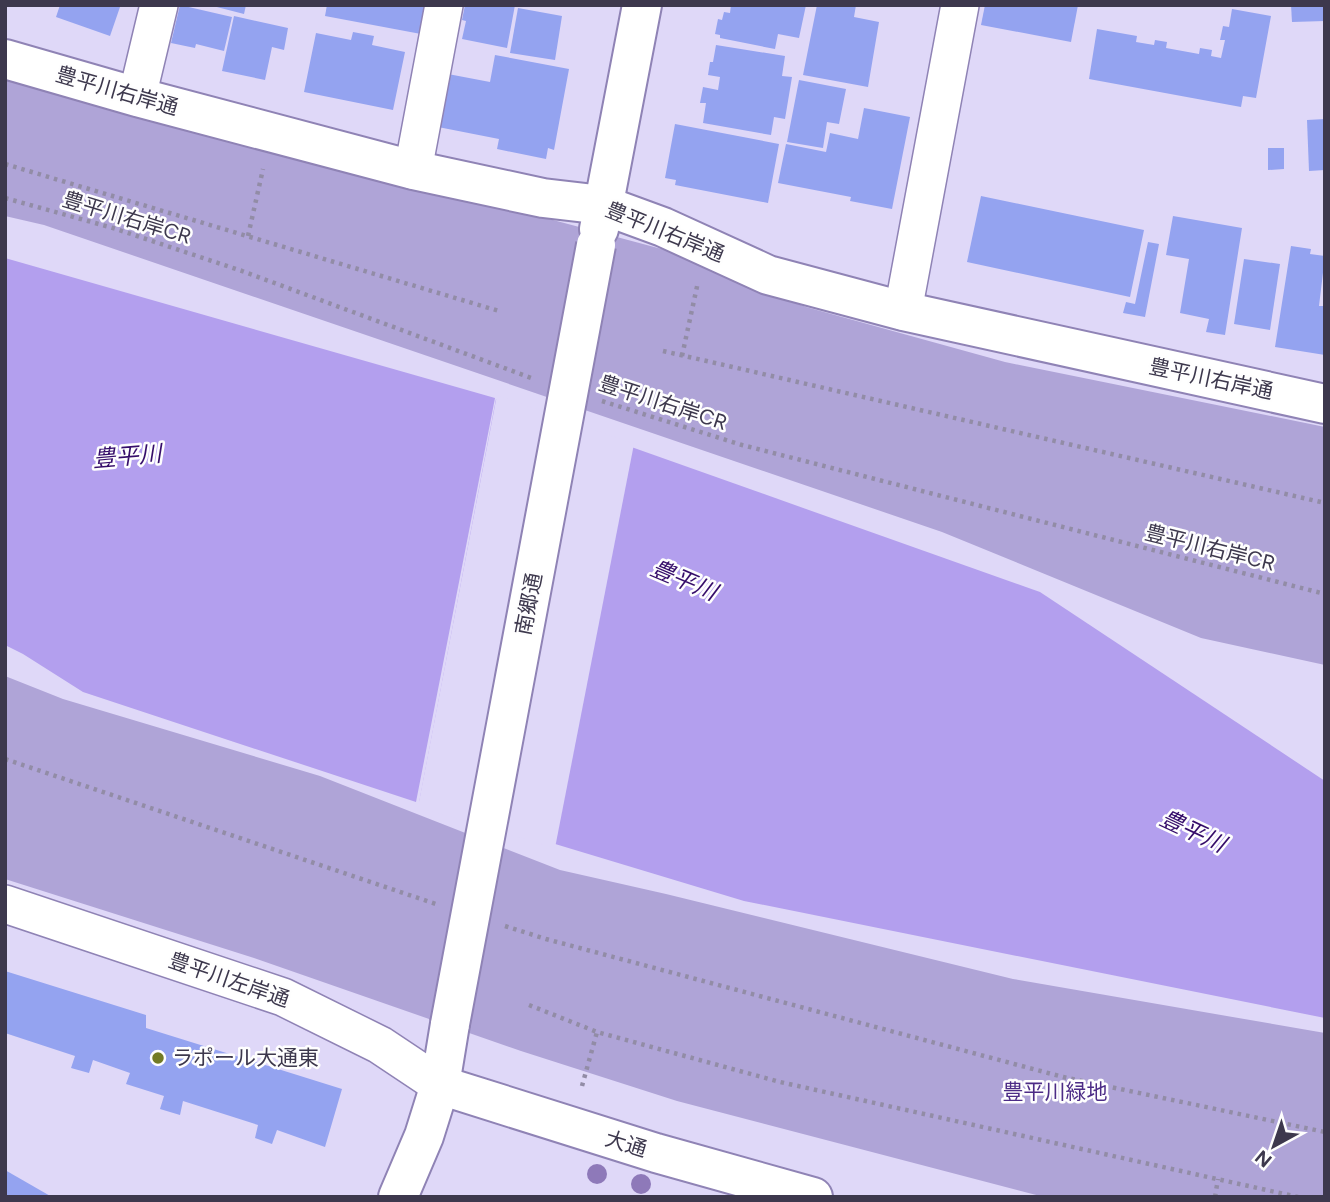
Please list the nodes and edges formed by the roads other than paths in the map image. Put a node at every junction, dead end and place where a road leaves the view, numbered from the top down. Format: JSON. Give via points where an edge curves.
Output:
{"nodes":[{"id":1,"x":159,"y":5,"type":"edge"},
{"id":2,"x":444,"y":5,"type":"edge"},
{"id":3,"x":642,"y":5,"type":"edge"},
{"id":4,"x":960,"y":5,"type":"edge"},
{"id":5,"x":5,"y":59,"type":"edge"},
{"id":6,"x":137,"y":97,"type":"junction"},
{"id":7,"x":413,"y":170,"type":"junction"},
{"id":8,"x":603,"y":205,"type":"junction"},
{"id":9,"x":903,"y":311,"type":"junction"},
{"id":10,"x":1325,"y":404,"type":"edge"},
{"id":11,"x":5,"y":904,"type":"edge"},
{"id":12,"x":440,"y":1085,"type":"junction"},
{"id":13,"x":398,"y":1197,"type":"edge"},
{"id":14,"x":813,"y":1197,"type":"edge"}],
"edges":[{"from":1,"to":6,"type":"street"},
{"from":2,"to":7,"type":"street"},
{"from":3,"to":8,"type":"street","name":"南郷通"},
{"from":4,"to":9,"type":"street"},
{"from":5,"to":6,"type":"street","name":"豊平川右岸通"},
{"from":6,"to":7,"type":"street","name":"豊平川右岸通"},
{"from":7,"to":8,"type":"street","name":"豊平川右岸通","via":[[543,198]]},
{"from":8,"to":9,"type":"street","name":"豊平川右岸通","via":[[768,275]]},
{"from":8,"to":12,"type":"street","name":"南郷通","bridge":true},
{"from":9,"to":10,"type":"street","name":"豊平川右岸通"},
{"from":11,"to":12,"type":"street","name":"豊平川左岸通","via":[[283,997],[380,1045]]},
{"from":12,"to":13,"type":"street","name":"南郷通"},
{"from":12,"to":14,"type":"street","name":"大通"}]}
